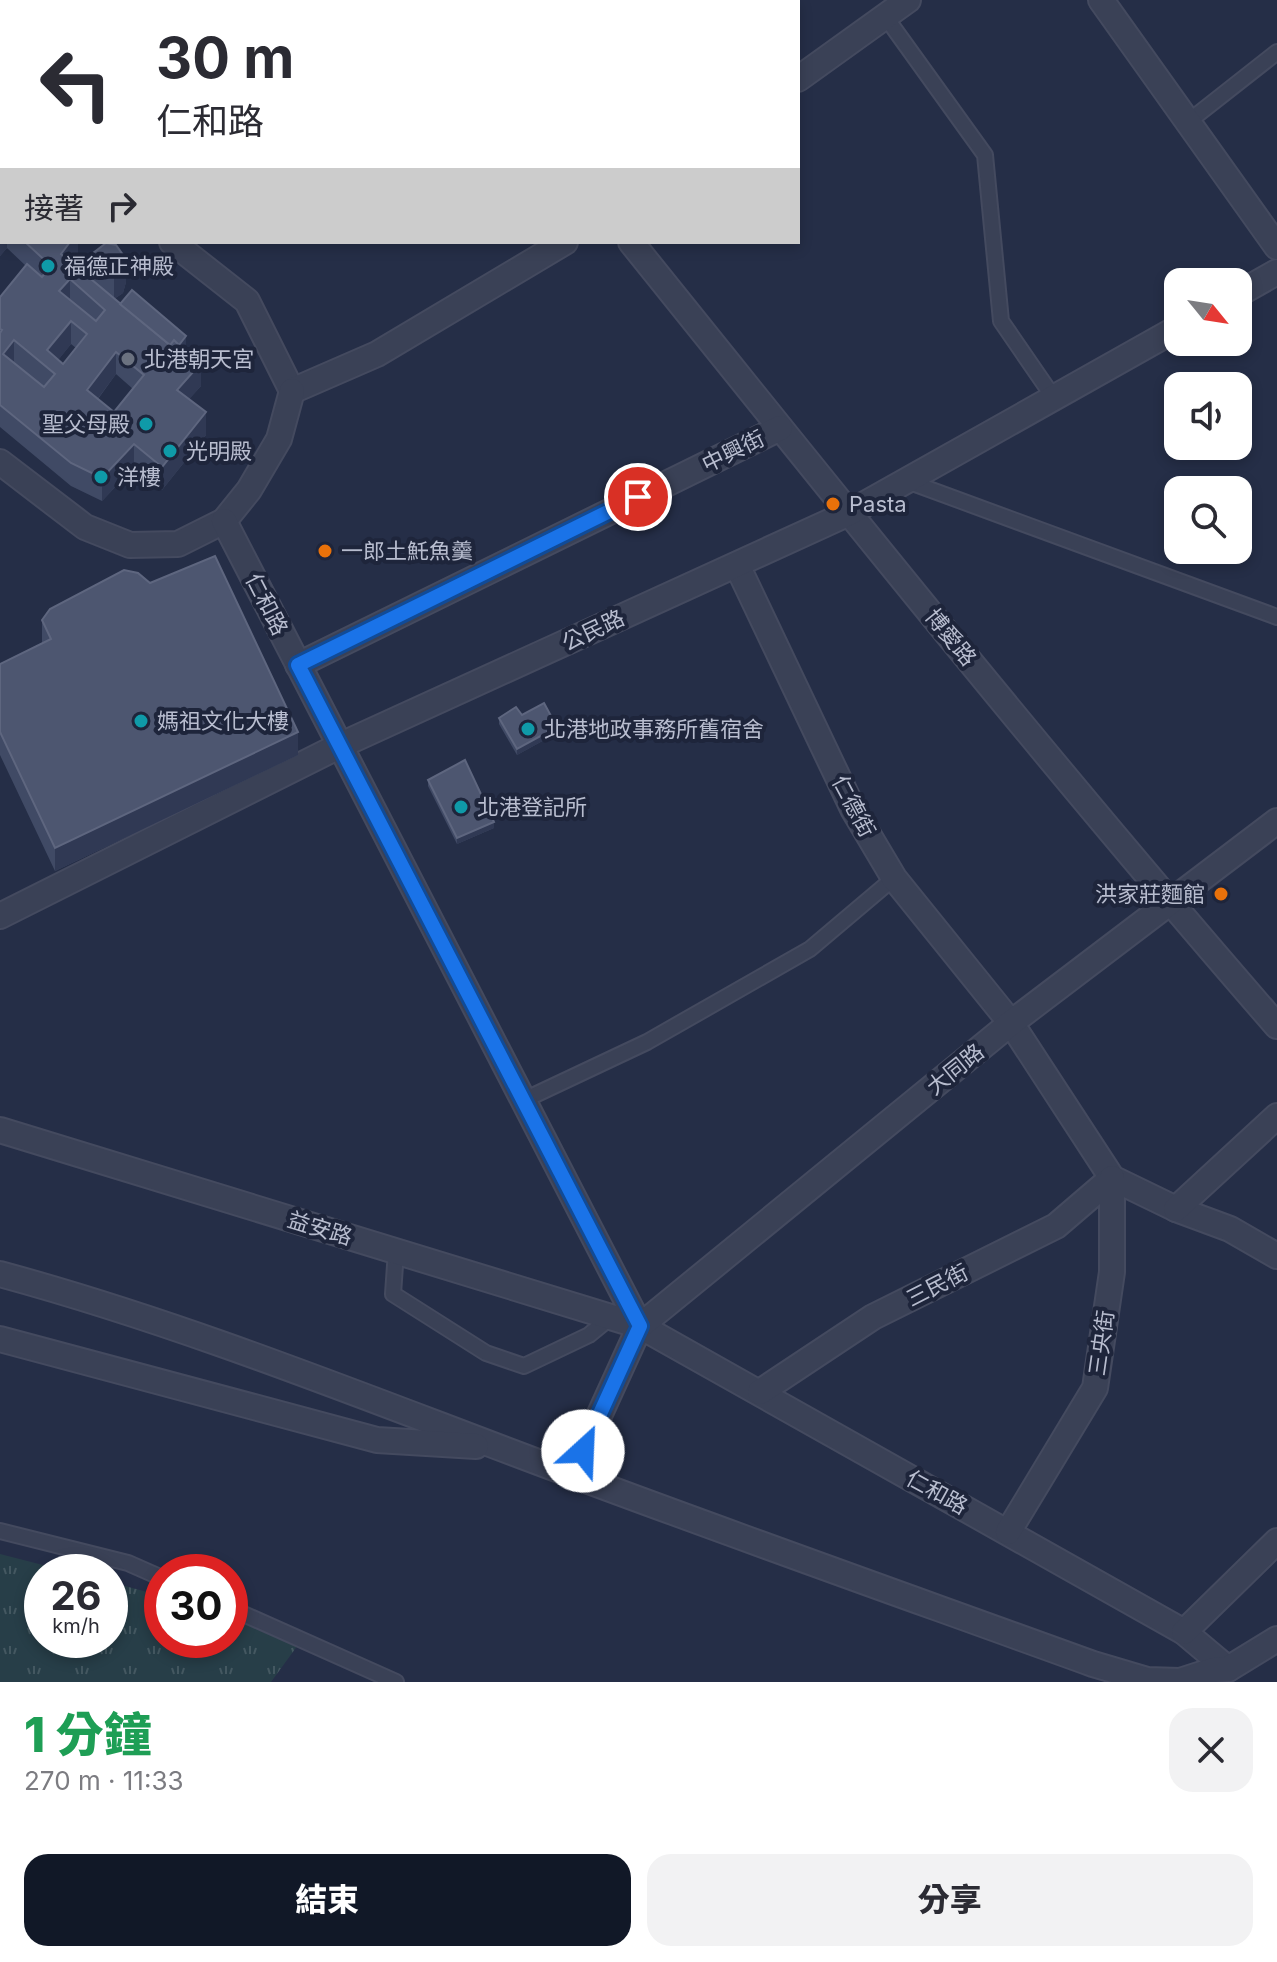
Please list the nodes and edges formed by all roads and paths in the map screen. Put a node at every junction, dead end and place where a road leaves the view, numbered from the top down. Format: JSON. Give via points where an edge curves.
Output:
{"nodes":[{"id":1,"x":908,"y":0,"type":"edge"},
{"id":2,"x":1101,"y":0,"type":"edge"},
{"id":3,"x":885,"y":16,"type":"junction"},
{"id":4,"x":1277,"y":52,"type":"edge"},
{"id":5,"x":800,"y":78,"type":"edge"},
{"id":6,"x":1188,"y":122,"type":"junction"},
{"id":7,"x":175,"y":244,"type":"edge"},
{"id":8,"x":562,"y":244,"type":"edge"},
{"id":9,"x":633,"y":244,"type":"edge"},
{"id":10,"x":1277,"y":247,"type":"edge"},
{"id":11,"x":1277,"y":272,"type":"edge"},
{"id":12,"x":1252,"y":286,"type":"edge"},
{"id":13,"x":1164,"y":336,"type":"edge"},
{"id":14,"x":292,"y":391,"type":"junction"},
{"id":15,"x":1054,"y":398,"type":"junction"},
{"id":16,"x":780,"y":428,"type":"junction"},
{"id":17,"x":0,"y":462,"type":"edge"},
{"id":18,"x":907,"y":481,"type":"junction"},
{"id":19,"x":849,"y":513,"type":"junction"},
{"id":20,"x":224,"y":521,"type":"junction"},
{"id":21,"x":737,"y":565,"type":"junction"},
{"id":22,"x":1277,"y":617,"type":"edge"},
{"id":23,"x":298,"y":665,"type":"junction"},
{"id":24,"x":339,"y":746,"type":"junction"},
{"id":25,"x":1277,"y":821,"type":"edge"},
{"id":26,"x":894,"y":878,"type":"junction"},
{"id":27,"x":1168,"y":901,"type":"junction"},
{"id":28,"x":0,"y":916,"type":"edge"},
{"id":29,"x":1011,"y":1023,"type":"junction"},
{"id":30,"x":1277,"y":1026,"type":"edge"},
{"id":31,"x":524,"y":1100,"type":"junction"},
{"id":32,"x":1277,"y":1116,"type":"edge"},
{"id":33,"x":0,"y":1130,"type":"edge"},
{"id":34,"x":1112,"y":1178,"type":"junction"},
{"id":35,"x":1176,"y":1209,"type":"junction"},
{"id":36,"x":396,"y":1251,"type":"junction"},
{"id":37,"x":1277,"y":1256,"type":"edge"},
{"id":38,"x":0,"y":1274,"type":"edge"},
{"id":39,"x":611,"y":1317,"type":"junction"},
{"id":40,"x":640,"y":1326,"type":"junction"},
{"id":41,"x":0,"y":1339,"type":"edge"},
{"id":42,"x":760,"y":1392,"type":"junction"},
{"id":43,"x":499,"y":1447,"type":"junction"},
{"id":44,"x":572,"y":1475,"type":"junction"},
{"id":45,"x":0,"y":1531,"type":"edge"},
{"id":46,"x":1008,"y":1532,"type":"junction"},
{"id":47,"x":1277,"y":1541,"type":"edge"},
{"id":48,"x":144,"y":1570,"type":"edge"},
{"id":49,"x":248,"y":1616,"type":"edge"},
{"id":50,"x":1184,"y":1632,"type":"junction"},
{"id":51,"x":1277,"y":1639,"type":"edge"},
{"id":52,"x":1228,"y":1669,"type":"junction"},
{"id":53,"x":396,"y":1682,"type":"edge"}],
"edges":[{"from":1,"to":3,"type":"street"},
{"from":2,"to":6,"type":"street"},
{"from":3,"to":5,"type":"street"},
{"from":3,"to":15,"type":"lane","via":[[985,155],[1001,321]]},
{"from":4,"to":6,"type":"lane"},
{"from":6,"to":10,"type":"street"},
{"from":7,"to":14,"type":"street","via":[[247,301]]},
{"from":8,"to":14,"type":"street","via":[[377,354]]},
{"from":9,"to":16,"type":"street","name":"博愛路"},
{"from":11,"to":12,"type":"street"},
{"from":13,"to":15,"type":"street","name":"公民路"},
{"from":14,"to":20,"type":"street","via":[[279,439]]},
{"from":15,"to":18,"type":"street","name":"公民路"},
{"from":16,"to":19,"type":"street","name":"博愛路"},
{"from":16,"to":23,"type":"street","name":"中興街"},
{"from":17,"to":20,"type":"street","via":[[85,527],[130,545],[178,544]]},
{"from":18,"to":19,"type":"street","name":"公民路"},
{"from":18,"to":22,"type":"lane"},
{"from":19,"to":21,"type":"street","name":"公民路"},
{"from":19,"to":27,"type":"street","name":"博愛路"},
{"from":20,"to":23,"type":"street","name":"仁和路"},
{"from":21,"to":24,"type":"street","name":"公民路"},
{"from":21,"to":26,"type":"street","name":"仁德街","via":[[853,809]]},
{"from":23,"to":24,"type":"street","name":"仁和路"},
{"from":24,"to":28,"type":"street","name":"公民路"},
{"from":24,"to":31,"type":"street","name":"仁和路"},
{"from":25,"to":27,"type":"street","name":"大同路"},
{"from":26,"to":29,"type":"street","name":"仁德街"},
{"from":26,"to":31,"type":"lane","via":[[810,949],[647,1042]]},
{"from":27,"to":29,"type":"street","name":"大同路"},
{"from":27,"to":30,"type":"street","name":"博愛路"},
{"from":29,"to":34,"type":"street","name":"仁德街"},
{"from":29,"to":40,"type":"street","name":"大同路"},
{"from":31,"to":40,"type":"street","name":"仁和路"},
{"from":32,"to":35,"type":"street"},
{"from":33,"to":36,"type":"street","name":"益安路"},
{"from":34,"to":35,"type":"street"},
{"from":34,"to":42,"type":"street","name":"三民街","via":[[1056,1226],[873,1317]]},
{"from":34,"to":46,"type":"street","name":"三央街","via":[[1112,1272],[1095,1388]]},
{"from":35,"to":37,"type":"street","via":[[1230,1229]]},
{"from":36,"to":39,"type":"street","name":"益安路"},
{"from":36,"to":39,"type":"lane","via":[[393,1294],[486,1353],[524,1366],[589,1335]]},
{"from":38,"to":43,"type":"street","via":[[291,1367]]},
{"from":39,"to":40,"type":"street","name":"益安路"},
{"from":40,"to":42,"type":"street","name":"仁和路"},
{"from":40,"to":44,"type":"street"},
{"from":41,"to":43,"type":"street","via":[[377,1440]]},
{"from":42,"to":46,"type":"street","name":"仁和路"},
{"from":43,"to":44,"type":"street"},
{"from":44,"to":52,"type":"street","via":[[1147,1680],[1180,1681]]},
{"from":45,"to":48,"type":"lane"},
{"from":46,"to":50,"type":"street","name":"仁和路"},
{"from":47,"to":50,"type":"street"},
{"from":49,"to":53,"type":"lane"},
{"from":50,"to":52,"type":"street","name":"仁和路"},
{"from":51,"to":52,"type":"street"}]}
